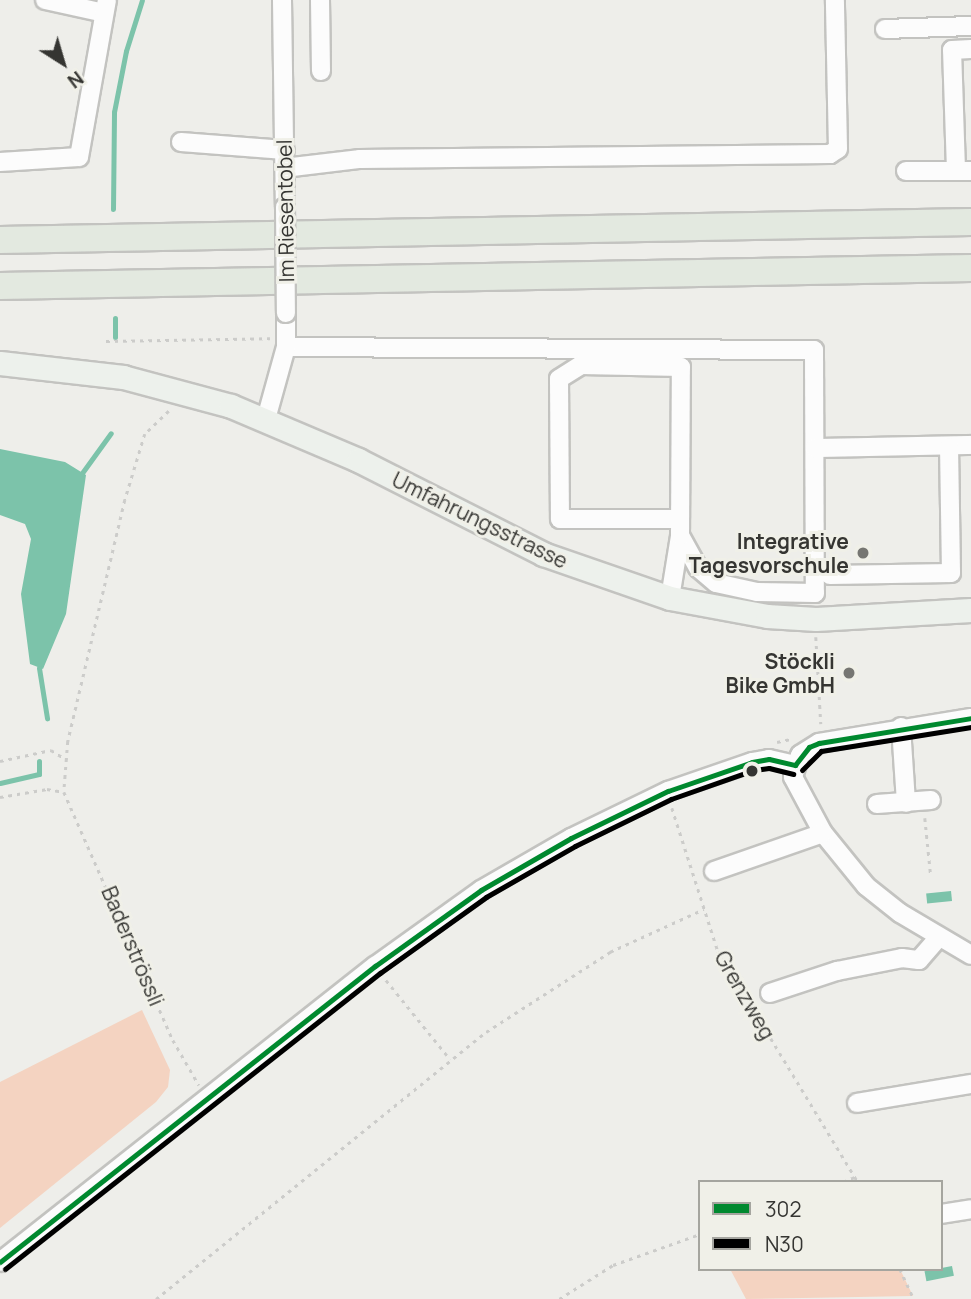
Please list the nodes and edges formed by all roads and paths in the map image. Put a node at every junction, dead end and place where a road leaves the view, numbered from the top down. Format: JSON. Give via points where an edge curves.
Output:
{"nodes":[{"id":1,"x":45,"y":0,"type":"edge"},
{"id":2,"x":282,"y":0,"type":"edge"},
{"id":3,"x":320,"y":0,"type":"edge"},
{"id":4,"x":835,"y":0,"type":"edge"},
{"id":5,"x":105,"y":7,"type":"edge"},
{"id":6,"x":971,"y":26,"type":"edge"},
{"id":7,"x":885,"y":29,"type":"dead end"},
{"id":8,"x":971,"y":49,"type":"edge"},
{"id":9,"x":321,"y":71,"type":"dead end"},
{"id":10,"x":181,"y":142,"type":"dead end"},
{"id":11,"x":285,"y":159,"type":"junction"},
{"id":12,"x":0,"y":162,"type":"edge"},
{"id":13,"x":906,"y":171,"type":"dead end"},
{"id":14,"x":964,"y":171,"type":"edge"},
{"id":15,"x":971,"y":222,"type":"edge"},
{"id":16,"x":0,"y":240,"type":"edge"},
{"id":17,"x":971,"y":268,"type":"edge"},
{"id":18,"x":0,"y":286,"type":"edge"},
{"id":19,"x":106,"y":341,"type":"dead end"},
{"id":20,"x":286,"y":342,"type":"junction"},
{"id":21,"x":0,"y":363,"type":"edge"},
{"id":22,"x":182,"y":414,"type":"dead end"},
{"id":23,"x":266,"y":419,"type":"junction"},
{"id":24,"x":971,"y":445,"type":"edge"},
{"id":25,"x":949,"y":447,"type":"junction"},
{"id":26,"x":815,"y":448,"type":"junction"},
{"id":27,"x":680,"y":528,"type":"junction"},
{"id":28,"x":830,"y":575,"type":"dead end"},
{"id":29,"x":670,"y":598,"type":"junction"},
{"id":30,"x":971,"y":610,"type":"edge"},
{"id":31,"x":816,"y":619,"type":"junction"},
{"id":32,"x":971,"y":718,"type":"edge"},
{"id":33,"x":901,"y":727,"type":"junction"},
{"id":34,"x":823,"y":742,"type":"junction"},
{"id":35,"x":67,"y":760,"type":"junction"},
{"id":36,"x":0,"y":761,"type":"edge"},
{"id":37,"x":795,"y":765,"type":"junction"},
{"id":38,"x":668,"y":791,"type":"junction"},
{"id":39,"x":64,"y":792,"type":"junction"},
{"id":40,"x":0,"y":797,"type":"edge"},
{"id":41,"x":920,"y":801,"type":"junction"},
{"id":42,"x":877,"y":804,"type":"dead end"},
{"id":43,"x":823,"y":833,"type":"junction"},
{"id":44,"x":714,"y":871,"type":"dead end"},
{"id":45,"x":930,"y":877,"type":"dead end"},
{"id":46,"x":704,"y":909,"type":"junction"},
{"id":47,"x":938,"y":938,"type":"junction"},
{"id":48,"x":971,"y":955,"type":"edge"},
{"id":49,"x":375,"y":966,"type":"junction"},
{"id":50,"x":770,"y":993,"type":"dead end"},
{"id":51,"x":450,"y":1059,"type":"junction"},
{"id":52,"x":971,"y":1084,"type":"edge"},
{"id":53,"x":207,"y":1097,"type":"junction"},
{"id":54,"x":857,"y":1103,"type":"dead end"},
{"id":55,"x":856,"y":1180,"type":"edge"},
{"id":56,"x":971,"y":1209,"type":"edge"},
{"id":57,"x":943,"y":1214,"type":"edge"},
{"id":58,"x":698,"y":1235,"type":"edge"},
{"id":59,"x":0,"y":1262,"type":"edge"},
{"id":60,"x":902,"y":1271,"type":"edge"},
{"id":61,"x":914,"y":1298,"type":"edge"},
{"id":62,"x":156,"y":1299,"type":"edge"},
{"id":63,"x":559,"y":1299,"type":"edge"},
{"id":64,"x":908,"y":1299,"type":"edge"}],
"edges":[{"from":1,"to":5,"type":"street"},
{"from":2,"to":11,"type":"street","name":"Im Riesentobel"},
{"from":3,"to":9,"type":"street"},
{"from":4,"to":11,"type":"street","via":[[838,149],[830,154]]},
{"from":5,"to":12,"type":"street","via":[[79,157]]},
{"from":6,"to":7,"type":"street"},
{"from":8,"to":14,"type":"street","via":[[952,50]]},
{"from":10,"to":11,"type":"street"},
{"from":11,"to":20,"type":"street","name":"Im Riesentobel","bridge":true},
{"from":13,"to":14,"type":"street"},
{"from":15,"to":16,"type":"highway"},
{"from":17,"to":18,"type":"highway"},
{"from":19,"to":20,"type":"path"},
{"from":20,"to":23,"type":"street","name":"Im Riesentobel"},
{"from":20,"to":26,"type":"street","via":[[814,350]]},
{"from":21,"to":23,"type":"main road","name":"Umfahrungsstrasse","via":[[142,381]]},
{"from":22,"to":35,"type":"path","name":"Baderströssli","via":[[161,414],[145,434],[125,500]]},
{"from":23,"to":29,"type":"main road","name":"Umfahrungsstrasse","via":[[542,554]]},
{"from":24,"to":25,"type":"street"},
{"from":25,"to":26,"type":"street"},
{"from":25,"to":28,"type":"street","via":[[951,573]]},
{"from":26,"to":27,"type":"street","via":[[815,593],[757,592],[716,583],[698,568]]},
{"from":27,"to":27,"type":"street","via":[[560,519],[559,379],[581,365],[681,368]]},
{"from":27,"to":29,"type":"street"},
{"from":29,"to":31,"type":"main road","name":"Umfahrungsstrasse","via":[[767,616]]},
{"from":30,"to":31,"type":"main road","name":"Umfahrungsstrasse"},
{"from":31,"to":34,"type":"path"},
{"from":32,"to":33,"type":"street"},
{"from":33,"to":34,"type":"street"},
{"from":33,"to":41,"type":"street"},
{"from":34,"to":37,"type":"street","via":[[808,747]]},
{"from":35,"to":36,"type":"path","via":[[51,750]]},
{"from":35,"to":39,"type":"path","name":"Baderströssli"},
{"from":37,"to":38,"type":"street","via":[[769,759],[752,762]]},
{"from":37,"to":43,"type":"street","via":[[797,791]]},
{"from":38,"to":46,"type":"path","name":"Grenzweg"},
{"from":38,"to":49,"type":"street","via":[[526,863]]},
{"from":39,"to":40,"type":"path","via":[[47,789]]},
{"from":39,"to":53,"type":"path","name":"Baderströssli","via":[[173,1040]]},
{"from":41,"to":42,"type":"street"},
{"from":41,"to":45,"type":"path"},
{"from":43,"to":44,"type":"street"},
{"from":43,"to":47,"type":"street","via":[[866,886]]},
{"from":46,"to":51,"type":"path","via":[[610,951],[522,1006]]},
{"from":46,"to":55,"type":"path","name":"Grenzweg","via":[[718,951]]},
{"from":47,"to":48,"type":"street"},
{"from":47,"to":50,"type":"street","via":[[919,960],[902,958],[837,971]]},
{"from":49,"to":51,"type":"path"},
{"from":49,"to":53,"type":"street"},
{"from":51,"to":62,"type":"path"},
{"from":52,"to":54,"type":"street"},
{"from":53,"to":59,"type":"street"},
{"from":56,"to":57,"type":"street"},
{"from":58,"to":63,"type":"path","via":[[614,1265]]},
{"from":60,"to":61,"type":"path"},
{"from":61,"to":64,"type":"path"}]}
